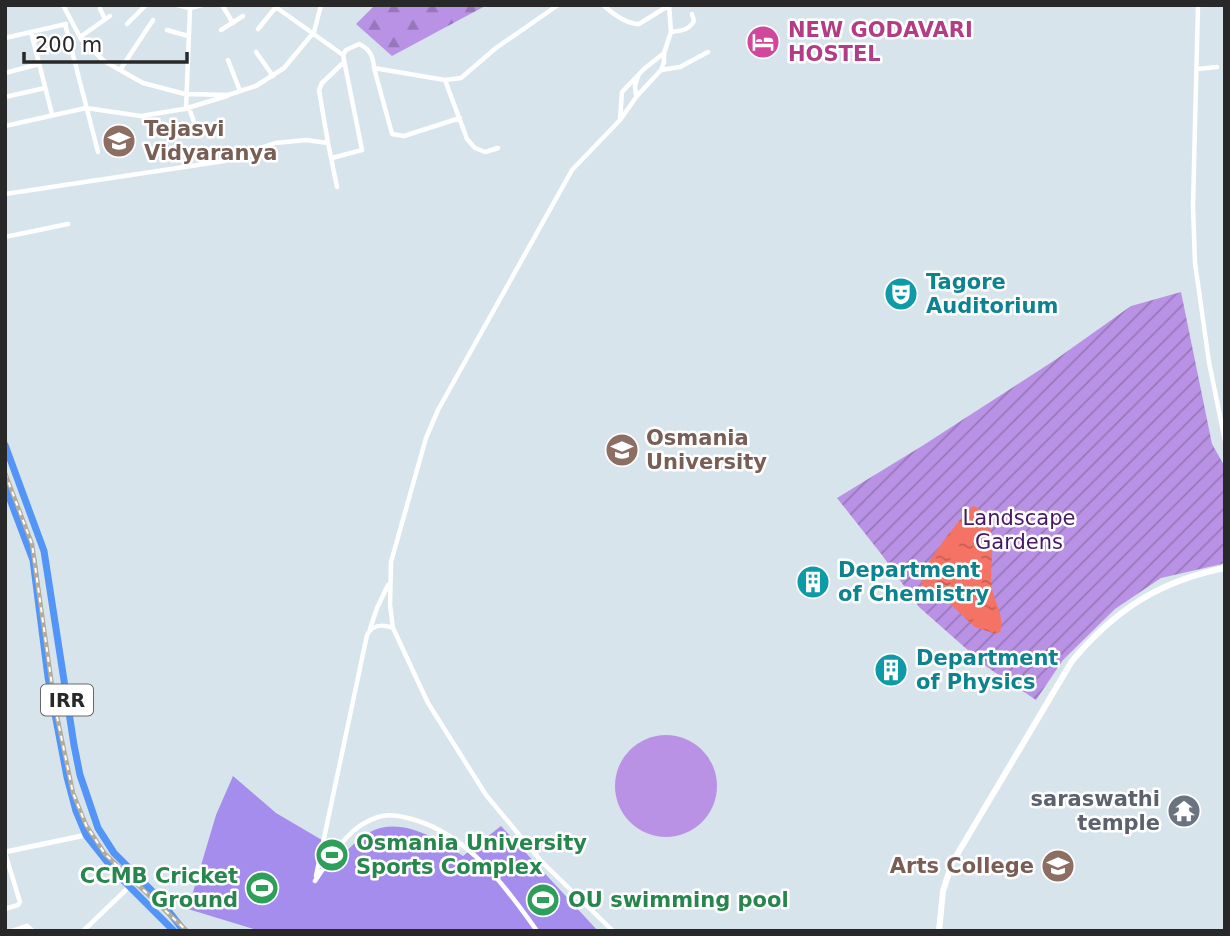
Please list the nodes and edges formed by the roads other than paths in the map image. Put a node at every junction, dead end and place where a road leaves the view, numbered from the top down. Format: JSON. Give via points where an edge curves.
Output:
{"nodes":[{"id":1,"x":63,"y":5,"type":"edge"},
{"id":2,"x":146,"y":5,"type":"edge"},
{"id":3,"x":177,"y":5,"type":"edge"},
{"id":4,"x":202,"y":5,"type":"edge"},
{"id":5,"x":222,"y":5,"type":"edge"},
{"id":6,"x":321,"y":5,"type":"edge"},
{"id":7,"x":558,"y":5,"type":"edge"},
{"id":8,"x":603,"y":5,"type":"edge"},
{"id":9,"x":1198,"y":5,"type":"edge"},
{"id":10,"x":275,"y":6,"type":"edge"},
{"id":11,"x":669,"y":6,"type":"edge"},
{"id":12,"x":190,"y":8,"type":"junction"},
{"id":13,"x":100,"y":9,"type":"dead end"},
{"id":14,"x":692,"y":14,"type":"dead end"},
{"id":15,"x":243,"y":16,"type":"dead end"},
{"id":16,"x":153,"y":20,"type":"dead end"},
{"id":17,"x":233,"y":23,"type":"junction"},
{"id":18,"x":68,"y":24,"type":"junction"},
{"id":19,"x":127,"y":24,"type":"dead end"},
{"id":20,"x":258,"y":29,"type":"dead end"},
{"id":21,"x":167,"y":30,"type":"dead end"},
{"id":22,"x":220,"y":30,"type":"dead end"},
{"id":23,"x":31,"y":32,"type":"junction"},
{"id":24,"x":314,"y":32,"type":"junction"},
{"id":25,"x":671,"y":32,"type":"junction"},
{"id":26,"x":188,"y":36,"type":"junction"},
{"id":27,"x":80,"y":37,"type":"junction"},
{"id":28,"x":5,"y":38,"type":"edge"},
{"id":29,"x":256,"y":52,"type":"dead end"},
{"id":30,"x":664,"y":52,"type":"junction"},
{"id":31,"x":708,"y":52,"type":"dead end"},
{"id":32,"x":343,"y":55,"type":"junction"},
{"id":33,"x":228,"y":60,"type":"dead end"},
{"id":34,"x":39,"y":64,"type":"junction"},
{"id":35,"x":342,"y":64,"type":"junction"},
{"id":36,"x":649,"y":65,"type":"junction"},
{"id":37,"x":1217,"y":67,"type":"dead end"},
{"id":38,"x":374,"y":68,"type":"junction"},
{"id":39,"x":1198,"y":69,"type":"junction"},
{"id":40,"x":120,"y":70,"type":"junction"},
{"id":41,"x":660,"y":71,"type":"junction"},
{"id":42,"x":5,"y":73,"type":"edge"},
{"id":43,"x":639,"y":73,"type":"junction"},
{"id":44,"x":273,"y":76,"type":"junction"},
{"id":45,"x":445,"y":80,"type":"junction"},
{"id":46,"x":45,"y":88,"type":"junction"},
{"id":47,"x":240,"y":91,"type":"junction"},
{"id":48,"x":186,"y":94,"type":"junction"},
{"id":49,"x":228,"y":95,"type":"junction"},
{"id":50,"x":637,"y":96,"type":"junction"},
{"id":51,"x":5,"y":97,"type":"edge"},
{"id":52,"x":86,"y":108,"type":"junction"},
{"id":53,"x":188,"y":108,"type":"junction"},
{"id":54,"x":52,"y":114,"type":"junction"},
{"id":55,"x":460,"y":118,"type":"junction"},
{"id":56,"x":620,"y":120,"type":"junction"},
{"id":57,"x":5,"y":126,"type":"edge"},
{"id":58,"x":198,"y":133,"type":"dead end"},
{"id":59,"x":328,"y":143,"type":"junction"},
{"id":60,"x":498,"y":148,"type":"dead end"},
{"id":61,"x":98,"y":152,"type":"dead end"},
{"id":62,"x":332,"y":158,"type":"junction"},
{"id":63,"x":337,"y":187,"type":"dead end"},
{"id":64,"x":5,"y":194,"type":"edge"},
{"id":65,"x":68,"y":223,"type":"dead end"},
{"id":66,"x":5,"y":237,"type":"edge"},
{"id":67,"x":1225,"y":441,"type":"edge"},
{"id":68,"x":5,"y":445,"type":"edge"},
{"id":69,"x":5,"y":485,"type":"edge"},
{"id":70,"x":41,"y":542,"type":"junction"},
{"id":71,"x":28,"y":546,"type":"junction"},
{"id":72,"x":1225,"y":568,"type":"edge"},
{"id":73,"x":390,"y":582,"type":"junction"},
{"id":74,"x":393,"y":628,"type":"junction"},
{"id":75,"x":370,"y":630,"type":"junction"},
{"id":76,"x":74,"y":745,"type":"junction"},
{"id":77,"x":61,"y":747,"type":"junction"},
{"id":78,"x":86,"y":835,"type":"junction"},
{"id":79,"x":5,"y":853,"type":"edge"},
{"id":80,"x":130,"y":887,"type":"junction"},
{"id":81,"x":5,"y":909,"type":"edge"},
{"id":82,"x":178,"y":930,"type":"edge"},
{"id":83,"x":12,"y":931,"type":"edge"},
{"id":84,"x":33,"y":931,"type":"edge"},
{"id":85,"x":83,"y":931,"type":"edge"},
{"id":86,"x":537,"y":931,"type":"edge"},
{"id":87,"x":613,"y":931,"type":"edge"},
{"id":88,"x":939,"y":931,"type":"edge"}],
"edges":[{"from":1,"to":18,"type":"street"},
{"from":2,"to":19,"type":"street"},
{"from":3,"to":12,"type":"street"},
{"from":4,"to":12,"type":"street"},
{"from":5,"to":17,"type":"street"},
{"from":6,"to":24,"type":"street"},
{"from":7,"to":45,"type":"street","via":[[461,78]]},
{"from":8,"to":11,"type":"street","via":[[635,25]]},
{"from":9,"to":39,"type":"street"},
{"from":10,"to":20,"type":"street"},
{"from":10,"to":24,"type":"street"},
{"from":11,"to":25,"type":"street"},
{"from":12,"to":26,"type":"street"},
{"from":13,"to":27,"type":"street","via":[[107,18]]},
{"from":14,"to":25,"type":"street","via":[[691,27]]},
{"from":15,"to":17,"type":"street"},
{"from":16,"to":40,"type":"street"},
{"from":17,"to":22,"type":"street"},
{"from":18,"to":23,"type":"street"},
{"from":18,"to":27,"type":"street"},
{"from":18,"to":52,"type":"street"},
{"from":21,"to":26,"type":"street"},
{"from":23,"to":28,"type":"street"},
{"from":23,"to":34,"type":"street"},
{"from":24,"to":32,"type":"street"},
{"from":24,"to":44,"type":"street"},
{"from":25,"to":30,"type":"street"},
{"from":26,"to":48,"type":"street"},
{"from":27,"to":40,"type":"street"},
{"from":29,"to":44,"type":"street"},
{"from":30,"to":36,"type":"street"},
{"from":30,"to":41,"type":"street"},
{"from":31,"to":41,"type":"street","via":[[680,67]]},
{"from":32,"to":35,"type":"street"},
{"from":32,"to":38,"type":"street","via":[[359,44],[371,53]]},
{"from":33,"to":47,"type":"street"},
{"from":34,"to":42,"type":"street"},
{"from":34,"to":46,"type":"street"},
{"from":35,"to":59,"type":"street","via":[[319,90]]},
{"from":35,"to":62,"type":"street","via":[[362,150]]},
{"from":36,"to":41,"type":"street"},
{"from":36,"to":43,"type":"street"},
{"from":37,"to":39,"type":"street"},
{"from":38,"to":45,"type":"street"},
{"from":38,"to":55,"type":"street","via":[[392,134],[404,136]]},
{"from":39,"to":67,"type":"street","via":[[1195,263]]},
{"from":40,"to":48,"type":"street","via":[[143,83]]},
{"from":41,"to":50,"type":"street"},
{"from":43,"to":50,"type":"street"},
{"from":43,"to":56,"type":"street","via":[[622,92]]},
{"from":44,"to":47,"type":"street"},
{"from":45,"to":55,"type":"street"},
{"from":46,"to":51,"type":"street"},
{"from":46,"to":54,"type":"street"},
{"from":47,"to":49,"type":"street"},
{"from":48,"to":49,"type":"street"},
{"from":48,"to":53,"type":"street"},
{"from":49,"to":53,"type":"street"},
{"from":50,"to":56,"type":"street"},
{"from":52,"to":53,"type":"street","via":[[141,116]]},
{"from":52,"to":54,"type":"street"},
{"from":52,"to":61,"type":"street"},
{"from":53,"to":58,"type":"street"},
{"from":54,"to":57,"type":"street"},
{"from":55,"to":60,"type":"street","via":[[475,148],[485,152]]},
{"from":56,"to":73,"type":"street","via":[[572,170],[438,410],[400,527]]},
{"from":59,"to":62,"type":"street"},
{"from":59,"to":64,"type":"street","via":[[275,143],[224,162]]},
{"from":62,"to":63,"type":"street"},
{"from":65,"to":66,"type":"street"},
{"from":68,"to":70,"type":"main road","number":"IRR"},
{"from":69,"to":71,"type":"main road","number":"IRR"},
{"from":70,"to":71,"type":"main road"},
{"from":70,"to":76,"type":"main road","number":"IRR"},
{"from":71,"to":77,"type":"main road","number":"IRR"},
{"from":72,"to":88,"type":"main road","via":[[1187,576],[1142,598],[1123,610],[1072,661],[952,863],[943,891]]},
{"from":73,"to":74,"type":"street"},
{"from":73,"to":75,"type":"street"},
{"from":74,"to":75,"type":"street","via":[[384,625]]},
{"from":74,"to":87,"type":"street","via":[[428,703],[486,795],[541,861]]},
{"from":75,"to":86,"type":"street","via":[[315,881],[355,830],[377,817],[407,817],[442,830],[469,850]]},
{"from":76,"to":77,"type":"main road"},
{"from":76,"to":82,"type":"main road","number":"IRR","via":[[94,820],[107,844],[156,895]]},
{"from":77,"to":78,"type":"main road","number":"IRR"},
{"from":78,"to":79,"type":"street"},
{"from":78,"to":80,"type":"main road","number":"IRR"},
{"from":79,"to":81,"type":"street","via":[[20,902]]},
{"from":80,"to":82,"type":"main road","number":"IRR"},
{"from":80,"to":85,"type":"street"},
{"from":83,"to":84,"type":"street","via":[[27,926]]}]}
